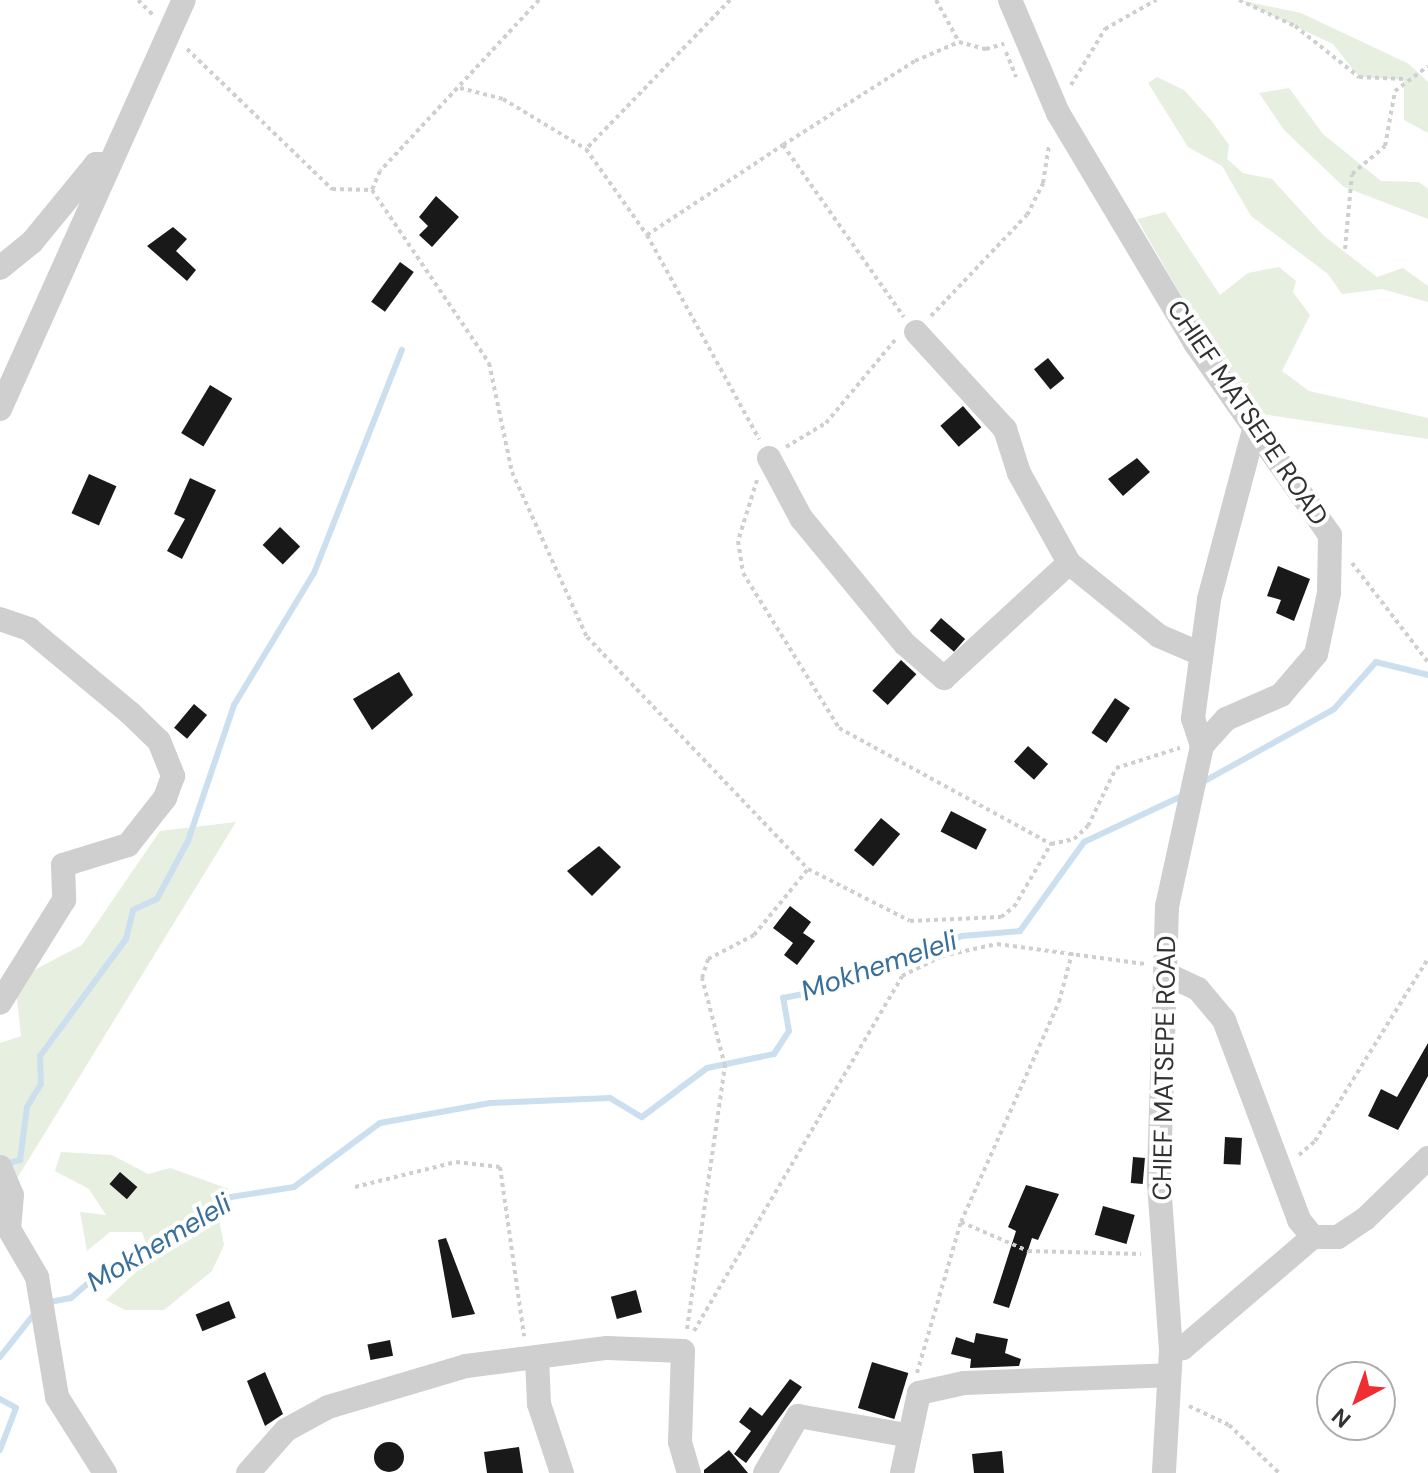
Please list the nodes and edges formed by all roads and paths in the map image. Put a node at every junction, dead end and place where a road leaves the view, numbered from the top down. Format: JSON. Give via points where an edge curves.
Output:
{"nodes":[{"id":1,"x":138,"y":0,"type":"edge"},
{"id":2,"x":184,"y":0,"type":"edge"},
{"id":3,"x":539,"y":0,"type":"edge"},
{"id":4,"x":730,"y":0,"type":"edge"},
{"id":5,"x":936,"y":0,"type":"edge"},
{"id":6,"x":1010,"y":0,"type":"edge"},
{"id":7,"x":1156,"y":0,"type":"edge"},
{"id":8,"x":1239,"y":0,"type":"edge"},
{"id":9,"x":168,"y":31,"type":"junction"},
{"id":10,"x":959,"y":42,"type":"junction"},
{"id":11,"x":1428,"y":66,"type":"edge"},
{"id":12,"x":1404,"y":79,"type":"junction"},
{"id":13,"x":1019,"y":83,"type":"dead end"},
{"id":14,"x":460,"y":88,"type":"junction"},
{"id":15,"x":1058,"y":113,"type":"junction"},
{"id":16,"x":1048,"y":140,"type":"dead end"},
{"id":17,"x":783,"y":145,"type":"junction"},
{"id":18,"x":586,"y":149,"type":"junction"},
{"id":19,"x":109,"y":164,"type":"junction"},
{"id":20,"x":372,"y":190,"type":"junction"},
{"id":21,"x":647,"y":235,"type":"junction"},
{"id":22,"x":1345,"y":249,"type":"dead end"},
{"id":23,"x":0,"y":268,"type":"edge"},
{"id":24,"x":912,"y":326,"type":"junction"},
{"id":25,"x":0,"y":409,"type":"edge"},
{"id":26,"x":1254,"y":430,"type":"junction"},
{"id":27,"x":769,"y":458,"type":"junction"},
{"id":28,"x":1330,"y":535,"type":"junction"},
{"id":29,"x":1069,"y":563,"type":"junction"},
{"id":30,"x":0,"y":619,"type":"edge"},
{"id":31,"x":1201,"y":654,"type":"junction"},
{"id":32,"x":1428,"y":662,"type":"edge"},
{"id":33,"x":1202,"y":746,"type":"junction"},
{"id":34,"x":1051,"y":844,"type":"junction"},
{"id":35,"x":808,"y":869,"type":"junction"},
{"id":36,"x":1072,"y":953,"type":"junction"},
{"id":37,"x":1428,"y":959,"type":"edge"},
{"id":38,"x":1166,"y":974,"type":"junction"},
{"id":39,"x":0,"y":1003,"type":"edge"},
{"id":40,"x":1428,"y":1158,"type":"edge"},
{"id":41,"x":1278,"y":1162,"type":"junction"},
{"id":42,"x":0,"y":1167,"type":"edge"},
{"id":43,"x":355,"y":1187,"type":"dead end"},
{"id":44,"x":961,"y":1222,"type":"junction"},
{"id":45,"x":1313,"y":1237,"type":"junction"},
{"id":46,"x":1167,"y":1256,"type":"junction"},
{"id":47,"x":1171,"y":1350,"type":"junction"},
{"id":48,"x":683,"y":1351,"type":"junction"},
{"id":49,"x":537,"y":1358,"type":"junction"},
{"id":50,"x":1168,"y":1375,"type":"junction"},
{"id":51,"x":919,"y":1393,"type":"junction"},
{"id":52,"x":1169,"y":1402,"type":"junction"},
{"id":53,"x":906,"y":1435,"type":"junction"},
{"id":54,"x":105,"y":1473,"type":"edge"},
{"id":55,"x":248,"y":1473,"type":"edge"},
{"id":56,"x":562,"y":1473,"type":"edge"},
{"id":57,"x":689,"y":1473,"type":"edge"},
{"id":58,"x":765,"y":1473,"type":"edge"},
{"id":59,"x":902,"y":1473,"type":"edge"},
{"id":60,"x":1164,"y":1473,"type":"edge"},
{"id":61,"x":1279,"y":1473,"type":"edge"}],
"edges":[{"from":1,"to":9,"type":"path"},
{"from":2,"to":9,"type":"street"},
{"from":3,"to":14,"type":"path"},
{"from":4,"to":18,"type":"path"},
{"from":5,"to":10,"type":"path"},
{"from":6,"to":15,"type":"street","name":"CHIEF MATSEPE ROAD"},
{"from":7,"to":15,"type":"path","via":[[1088,46]]},
{"from":8,"to":12,"type":"path","via":[[1295,26],[1359,77]]},
{"from":9,"to":19,"type":"street"},
{"from":9,"to":20,"type":"path","via":[[332,189]]},
{"from":10,"to":13,"type":"path","via":[[1004,44]]},
{"from":10,"to":17,"type":"path","via":[[874,85]]},
{"from":11,"to":12,"type":"path"},
{"from":12,"to":22,"type":"path","via":[[1395,91],[1385,146],[1352,174]]},
{"from":14,"to":18,"type":"path","via":[[503,99]]},
{"from":14,"to":20,"type":"path","via":[[380,171]]},
{"from":15,"to":26,"type":"street","name":"CHIEF MATSEPE ROAD"},
{"from":16,"to":24,"type":"path","via":[[1043,183],[1027,215]]},
{"from":17,"to":21,"type":"path"},
{"from":17,"to":24,"type":"path"},
{"from":18,"to":21,"type":"path"},
{"from":19,"to":23,"type":"street","via":[[96,164],[32,242]]},
{"from":19,"to":25,"type":"street"},
{"from":20,"to":35,"type":"path","via":[[489,363],[512,472],[587,637]]},
{"from":21,"to":27,"type":"path"},
{"from":24,"to":27,"type":"path","via":[[826,423]]},
{"from":24,"to":29,"type":"street","via":[[1005,429],[1024,485]]},
{"from":26,"to":28,"type":"street","name":"CHIEF MATSEPE ROAD"},
{"from":26,"to":31,"type":"street"},
{"from":27,"to":29,"type":"street","via":[[801,518],[905,644],[944,678]]},
{"from":27,"to":34,"type":"path","via":[[745,501],[743,573],[839,728]]},
{"from":28,"to":32,"type":"path"},
{"from":28,"to":33,"type":"street","name":"CHIEF MATSEPE ROAD","via":[[1329,593],[1316,654],[1281,695],[1226,719]]},
{"from":29,"to":31,"type":"street","via":[[1159,636]]},
{"from":30,"to":39,"type":"street","via":[[29,629],[130,713],[159,741],[173,776],[165,798],[128,845],[63,865],[64,900]]},
{"from":31,"to":33,"type":"street","via":[[1193,718]]},
{"from":33,"to":34,"type":"path","via":[[1166,749],[1116,768],[1088,826],[1074,839]]},
{"from":33,"to":38,"type":"street","name":"CHIEF MATSEPE ROAD","via":[[1167,906]]},
{"from":34,"to":35,"type":"path","via":[[1014,907],[1001,917],[910,921]]},
{"from":35,"to":48,"type":"path","via":[[754,935],[708,959],[702,978],[725,1066]]},
{"from":36,"to":38,"type":"path","via":[[1133,958]]},
{"from":36,"to":44,"type":"path","via":[[1059,1002]]},
{"from":36,"to":48,"type":"path","via":[[997,944],[942,956],[902,976]]},
{"from":37,"to":41,"type":"path","via":[[1315,1141]]},
{"from":38,"to":41,"type":"street","via":[[1198,989],[1224,1020]]},
{"from":38,"to":46,"type":"street","name":"CHIEF MATSEPE ROAD","via":[[1159,1183]]},
{"from":40,"to":45,"type":"street","via":[[1365,1219],[1338,1237]]},
{"from":41,"to":45,"type":"street","via":[[1299,1220]]},
{"from":42,"to":54,"type":"street","via":[[12,1195],[9,1229],[37,1277],[57,1397]]},
{"from":43,"to":49,"type":"path","via":[[456,1162],[500,1167],[525,1341]]},
{"from":44,"to":46,"type":"path","via":[[1028,1251]]},
{"from":44,"to":51,"type":"path","via":[[918,1353]]},
{"from":45,"to":47,"type":"street","via":[[1183,1348]]},
{"from":46,"to":47,"type":"street","name":"CHIEF MATSEPE ROAD"},
{"from":47,"to":50,"type":"street","name":"CHIEF MATSEPE ROAD"},
{"from":48,"to":49,"type":"street","via":[[607,1348]]},
{"from":48,"to":57,"type":"street","via":[[680,1442]]},
{"from":49,"to":55,"type":"street","via":[[466,1366],[328,1407],[286,1430]]},
{"from":49,"to":56,"type":"street","via":[[539,1404]]},
{"from":50,"to":51,"type":"street","via":[[964,1383]]},
{"from":50,"to":52,"type":"street","name":"CHIEF MATSEPE ROAD"},
{"from":51,"to":53,"type":"street"},
{"from":52,"to":60,"type":"street","name":"CHIEF MATSEPE ROAD"},
{"from":52,"to":61,"type":"path","via":[[1229,1425]]},
{"from":53,"to":58,"type":"street","via":[[798,1416]]},
{"from":53,"to":59,"type":"street"}]}
